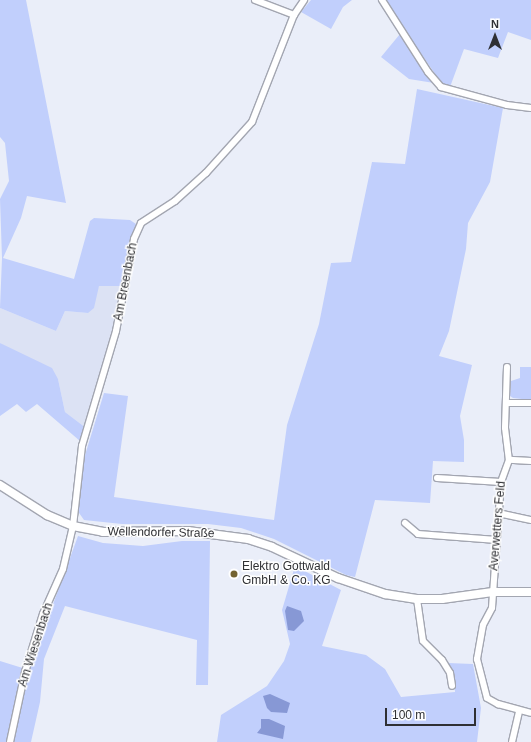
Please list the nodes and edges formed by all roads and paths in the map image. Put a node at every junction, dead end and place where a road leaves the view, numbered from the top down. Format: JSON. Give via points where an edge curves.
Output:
{"nodes":[{"id":1,"x":255,"y":0,"type":"edge"},
{"id":2,"x":304,"y":0,"type":"edge"},
{"id":3,"x":382,"y":0,"type":"edge"},
{"id":4,"x":294,"y":15,"type":"junction"},
{"id":5,"x":531,"y":108,"type":"edge"},
{"id":6,"x":507,"y":367,"type":"dead end"},
{"id":7,"x":506,"y":403,"type":"junction"},
{"id":8,"x":531,"y":403,"type":"edge"},
{"id":9,"x":509,"y":460,"type":"junction"},
{"id":10,"x":531,"y":461,"type":"edge"},
{"id":11,"x":437,"y":478,"type":"dead end"},
{"id":12,"x":501,"y":482,"type":"junction"},
{"id":13,"x":0,"y":485,"type":"edge"},
{"id":14,"x":498,"y":513,"type":"junction"},
{"id":15,"x":531,"y":520,"type":"edge"},
{"id":16,"x":405,"y":523,"type":"dead end"},
{"id":17,"x":73,"y":526,"type":"junction"},
{"id":18,"x":497,"y":540,"type":"junction"},
{"id":19,"x":493,"y":592,"type":"junction"},
{"id":20,"x":531,"y":592,"type":"edge"},
{"id":21,"x":417,"y":599,"type":"junction"},
{"id":22,"x":452,"y":686,"type":"dead end"},
{"id":23,"x":519,"y":711,"type":"junction"},
{"id":24,"x":531,"y":713,"type":"edge"},
{"id":25,"x":10,"y":742,"type":"edge"},
{"id":26,"x":512,"y":742,"type":"edge"}],
"edges":[{"from":1,"to":4,"type":"street"},
{"from":2,"to":4,"type":"street","name":"Am Breenbach"},
{"from":3,"to":5,"type":"street","via":[[441,88],[507,105]]},
{"from":4,"to":17,"type":"street","name":"Am Breenbach","via":[[259,108],[247,130],[175,201],[141,223],[132,247],[109,362],[82,446]]},
{"from":6,"to":7,"type":"street"},
{"from":7,"to":8,"type":"street"},
{"from":7,"to":9,"type":"street","via":[[505,428]]},
{"from":9,"to":10,"type":"street"},
{"from":9,"to":12,"type":"street","name":"Averwetters Feld"},
{"from":11,"to":12,"type":"street"},
{"from":12,"to":14,"type":"street","name":"Averwetters Feld"},
{"from":13,"to":17,"type":"street","name":"Wellendorfer Straße","via":[[47,515]]},
{"from":14,"to":15,"type":"street"},
{"from":14,"to":18,"type":"street","name":"Averwetters Feld"},
{"from":16,"to":18,"type":"street","via":[[418,534]]},
{"from":17,"to":21,"type":"street","name":"Wellendorfer Straße","via":[[103,532],[188,531],[242,538],[272,547],[357,586]]},
{"from":17,"to":25,"type":"street","name":"Am Wiesenbach","via":[[63,570],[43,614],[25,672]]},
{"from":18,"to":19,"type":"street","name":"Averwetters Feld"},
{"from":19,"to":20,"type":"street","name":"Wellendorfer Straße"},
{"from":19,"to":21,"type":"street","name":"Wellendorfer Straße","via":[[442,599]]},
{"from":19,"to":23,"type":"street","name":"Averwetters Feld","via":[[492,608],[483,625],[477,659],[484,692],[487,698],[498,704]]},
{"from":21,"to":22,"type":"street","via":[[423,641],[442,660],[450,673]]},
{"from":23,"to":24,"type":"street","name":"Averwetters Feld"},
{"from":23,"to":26,"type":"street"}]}
